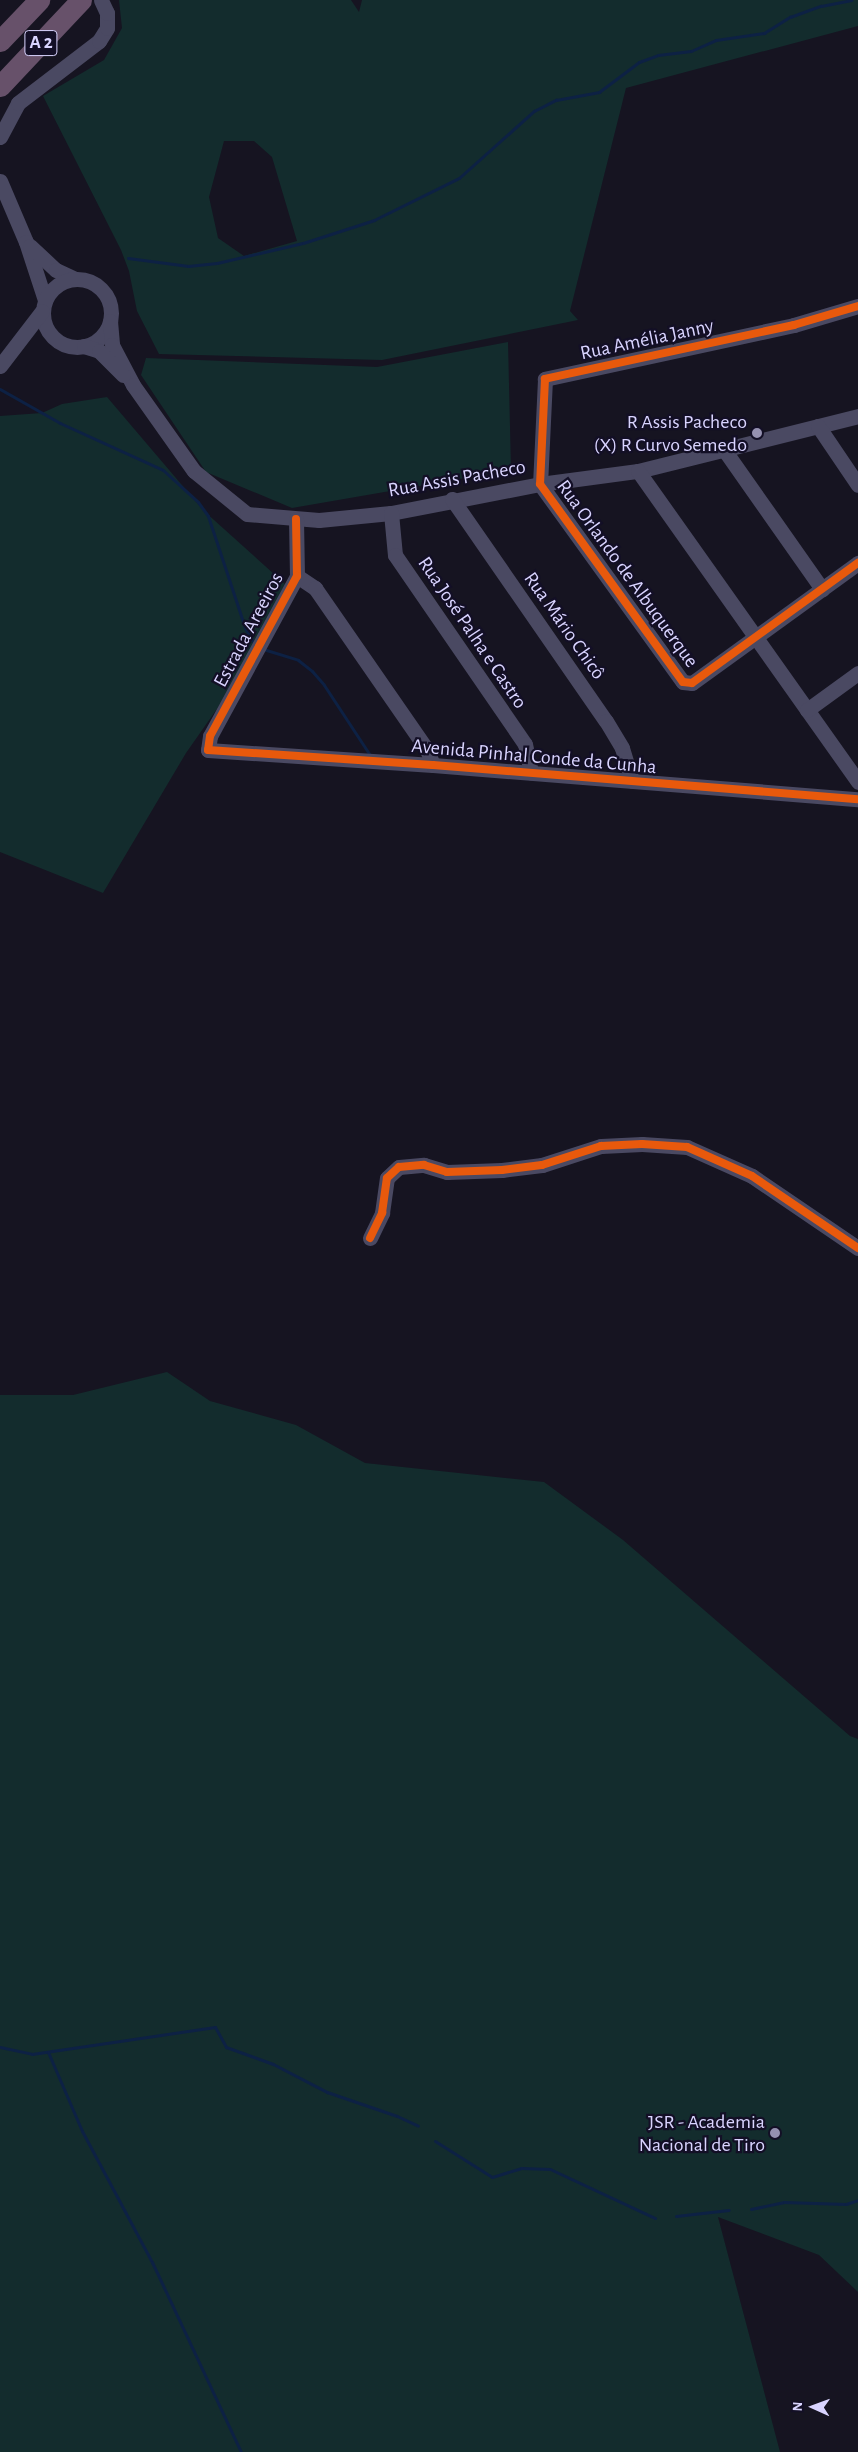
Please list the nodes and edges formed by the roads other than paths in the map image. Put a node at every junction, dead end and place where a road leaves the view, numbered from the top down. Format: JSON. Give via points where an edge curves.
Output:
{"nodes":[{"id":1,"x":39,"y":0,"type":"edge"},
{"id":2,"x":81,"y":0,"type":"edge"},
{"id":3,"x":101,"y":0,"type":"edge"},
{"id":4,"x":0,"y":41,"type":"edge"},
{"id":5,"x":2,"y":85,"type":"edge"},
{"id":6,"x":0,"y":137,"type":"edge"},
{"id":7,"x":0,"y":181,"type":"edge"},
{"id":8,"x":26,"y":242,"type":"junction"},
{"id":9,"x":73,"y":278,"type":"junction"},
{"id":10,"x":44,"y":305,"type":"junction"},
{"id":11,"x":858,"y":306,"type":"edge"},
{"id":12,"x":110,"y":321,"type":"junction"},
{"id":13,"x":54,"y":337,"type":"junction"},
{"id":14,"x":84,"y":346,"type":"junction"},
{"id":15,"x":11,"y":354,"type":"junction"},
{"id":16,"x":0,"y":366,"type":"edge"},
{"id":17,"x":133,"y":385,"type":"junction"},
{"id":18,"x":858,"y":416,"type":"edge"},
{"id":19,"x":818,"y":426,"type":"junction"},
{"id":20,"x":725,"y":451,"type":"junction"},
{"id":21,"x":638,"y":471,"type":"junction"},
{"id":22,"x":540,"y":484,"type":"junction"},
{"id":23,"x":858,"y":485,"type":"edge"},
{"id":24,"x":452,"y":500,"type":"junction"},
{"id":25,"x":391,"y":513,"type":"junction"},
{"id":26,"x":296,"y":519,"type":"junction"},
{"id":27,"x":858,"y":563,"type":"edge"},
{"id":28,"x":297,"y":576,"type":"junction"},
{"id":29,"x":822,"y":589,"type":"junction"},
{"id":30,"x":756,"y":639,"type":"junction"},
{"id":31,"x":858,"y":673,"type":"edge"},
{"id":32,"x":807,"y":710,"type":"junction"},
{"id":33,"x":208,"y":750,"type":"joint"},
{"id":34,"x":433,"y":764,"type":"junction"},
{"id":35,"x":531,"y":772,"type":"junction"},
{"id":36,"x":632,"y":782,"type":"junction"},
{"id":37,"x":858,"y":782,"type":"edge"},
{"id":38,"x":858,"y":797,"type":"edge"},
{"id":39,"x":370,"y":1238,"type":"dead end"},
{"id":40,"x":858,"y":1248,"type":"edge"}],
"edges":[{"from":1,"to":4,"type":"highway","number":"A 2"},
{"from":2,"to":5,"type":"highway","number":"A 2"},
{"from":3,"to":6,"type":"street","via":[[107,13],[107,28],[99,41],[18,103]]},
{"from":7,"to":8,"type":"street"},
{"from":8,"to":9,"type":"street","via":[[50,266]]},
{"from":8,"to":10,"type":"street"},
{"from":9,"to":10,"type":"street","via":[[53,288]]},
{"from":9,"to":12,"type":"street","via":[[91,281],[100,287],[109,301]]},
{"from":10,"to":13,"type":"street","via":[[44,321]]},
{"from":10,"to":15,"type":"street"},
{"from":11,"to":22,"type":"street","name":"Rua Amélia Janny","via":[[794,325],[545,379]]},
{"from":12,"to":14,"type":"street","via":[[97,341]]},
{"from":12,"to":17,"type":"street","via":[[112,345]]},
{"from":13,"to":14,"type":"street","via":[[72,347]]},
{"from":13,"to":15,"type":"street","via":[[35,340]]},
{"from":14,"to":17,"type":"street","via":[[98,352]]},
{"from":15,"to":16,"type":"street"},
{"from":17,"to":26,"type":"street","name":"Rua Assis Pacheco","via":[[194,472],[247,514]]},
{"from":18,"to":19,"type":"street","name":"Rua Assis Pacheco"},
{"from":19,"to":20,"type":"street","name":"Rua Assis Pacheco"},
{"from":19,"to":23,"type":"street"},
{"from":20,"to":21,"type":"street","name":"Rua Assis Pacheco"},
{"from":20,"to":29,"type":"street"},
{"from":21,"to":22,"type":"street","name":"Rua Assis Pacheco"},
{"from":21,"to":30,"type":"street"},
{"from":22,"to":24,"type":"street","name":"Rua Assis Pacheco"},
{"from":22,"to":30,"type":"street","name":"Rua Orlando de Albuquerque","via":[[683,682],[692,683]]},
{"from":24,"to":25,"type":"street","name":"Rua Assis Pacheco"},
{"from":24,"to":36,"type":"street","name":"Rua Mário Chicô","via":[[606,721],[622,748]]},
{"from":25,"to":26,"type":"street","name":"Rua Assis Pacheco"},
{"from":25,"to":35,"type":"street","name":"Rua José Palha e Castro","via":[[395,555],[525,744]]},
{"from":26,"to":28,"type":"street","name":"Estrada Areeiros"},
{"from":27,"to":29,"type":"street","name":"Rua Orlando de Albuquerque"},
{"from":28,"to":33,"type":"street","name":"Estrada Areeiros","via":[[210,736]]},
{"from":28,"to":34,"type":"street","via":[[315,588],[427,750]]},
{"from":29,"to":30,"type":"street","name":"Rua Orlando de Albuquerque"},
{"from":30,"to":32,"type":"street"},
{"from":31,"to":32,"type":"street"},
{"from":32,"to":37,"type":"street"},
{"from":33,"to":34,"type":"street","name":"Avenida Pinhal Conde da Cunha"},
{"from":34,"to":35,"type":"street","name":"Avenida Pinhal Conde da Cunha"},
{"from":35,"to":36,"type":"street","name":"Avenida Pinhal Conde da Cunha"},
{"from":36,"to":38,"type":"street","name":"Avenida Pinhal Conde da Cunha"},
{"from":39,"to":40,"type":"street","via":[[382,1214],[387,1178],[399,1167],[424,1165],[447,1172],[502,1170],[542,1165],[601,1146],[642,1144],[687,1147],[752,1176]]}]}
